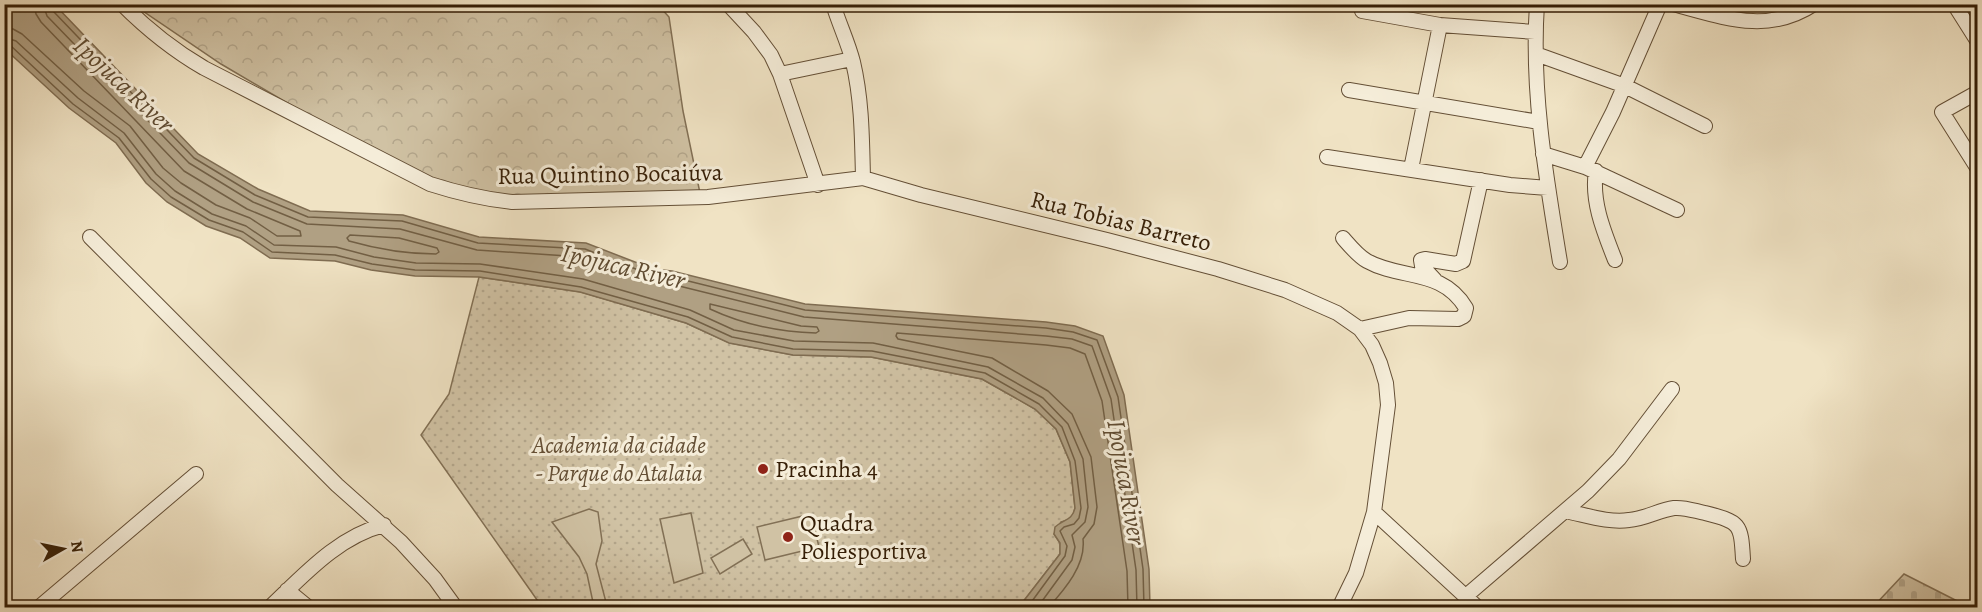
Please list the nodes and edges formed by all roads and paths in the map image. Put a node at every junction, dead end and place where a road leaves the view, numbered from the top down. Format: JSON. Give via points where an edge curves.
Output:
{"nodes":[{"id":1,"x":122,"y":4,"type":"edge"},
{"id":2,"x":728,"y":4,"type":"edge"},
{"id":3,"x":833,"y":4,"type":"edge"},
{"id":4,"x":1537,"y":4,"type":"edge"},
{"id":5,"x":1660,"y":4,"type":"edge"},
{"id":6,"x":1673,"y":4,"type":"edge"},
{"id":7,"x":1814,"y":4,"type":"edge"},
{"id":8,"x":1954,"y":4,"type":"edge"},
{"id":9,"x":1362,"y":11,"type":"dead end"},
{"id":10,"x":1440,"y":25,"type":"junction"},
{"id":11,"x":1535,"y":32,"type":"junction"},
{"id":12,"x":1977,"y":42,"type":"edge"},
{"id":13,"x":1536,"y":54,"type":"junction"},
{"id":14,"x":852,"y":59,"type":"junction"},
{"id":15,"x":780,"y":74,"type":"junction"},
{"id":16,"x":1625,"y":86,"type":"junction"},
{"id":17,"x":1348,"y":90,"type":"dead end"},
{"id":18,"x":1977,"y":92,"type":"edge"},
{"id":19,"x":1423,"y":104,"type":"junction"},
{"id":20,"x":1539,"y":122,"type":"junction"},
{"id":21,"x":1705,"y":126,"type":"dead end"},
{"id":22,"x":1543,"y":154,"type":"junction"},
{"id":23,"x":1327,"y":157,"type":"dead end"},
{"id":24,"x":1411,"y":169,"type":"junction"},
{"id":25,"x":1591,"y":169,"type":"junction"},
{"id":26,"x":1977,"y":169,"type":"edge"},
{"id":27,"x":863,"y":178,"type":"junction"},
{"id":28,"x":1481,"y":180,"type":"junction"},
{"id":29,"x":818,"y":185,"type":"junction"},
{"id":30,"x":1548,"y":188,"type":"junction"},
{"id":31,"x":1677,"y":210,"type":"dead end"},
{"id":32,"x":90,"y":237,"type":"dead end"},
{"id":33,"x":1343,"y":238,"type":"dead end"},
{"id":34,"x":1615,"y":260,"type":"dead end"},
{"id":35,"x":1560,"y":262,"type":"dead end"},
{"id":36,"x":1435,"y":280,"type":"junction"},
{"id":37,"x":1359,"y":329,"type":"junction"},
{"id":38,"x":1672,"y":389,"type":"dead end"},
{"id":39,"x":196,"y":474,"type":"dead end"},
{"id":40,"x":1565,"y":511,"type":"junction"},
{"id":41,"x":1374,"y":512,"type":"junction"},
{"id":42,"x":384,"y":525,"type":"junction"},
{"id":43,"x":1743,"y":559,"type":"dead end"},
{"id":44,"x":287,"y":590,"type":"junction"},
{"id":45,"x":1466,"y":596,"type":"junction"},
{"id":46,"x":38,"y":608,"type":"edge"},
{"id":47,"x":268,"y":608,"type":"edge"},
{"id":48,"x":309,"y":608,"type":"edge"},
{"id":49,"x":456,"y":608,"type":"edge"},
{"id":50,"x":1339,"y":608,"type":"edge"},
{"id":51,"x":1478,"y":608,"type":"edge"}],
"edges":[{"from":1,"to":29,"type":"street","name":"Rua Quintino Bocaiúva","via":[[162,40],[204,68],[430,184],[458,194],[503,201],[550,202],[708,197]]},
{"from":2,"to":15,"type":"street","via":[[762,43]]},
{"from":3,"to":14,"type":"street"},
{"from":4,"to":11,"type":"street"},
{"from":5,"to":16,"type":"street"},
{"from":6,"to":7,"type":"street","via":[[1762,23],[1793,16]]},
{"from":8,"to":12,"type":"street"},
{"from":9,"to":10,"type":"street"},
{"from":10,"to":11,"type":"street"},
{"from":10,"to":19,"type":"street"},
{"from":11,"to":13,"type":"street"},
{"from":13,"to":16,"type":"street"},
{"from":13,"to":20,"type":"street"},
{"from":14,"to":15,"type":"street"},
{"from":14,"to":27,"type":"street","via":[[860,109]]},
{"from":15,"to":29,"type":"street"},
{"from":16,"to":21,"type":"street"},
{"from":16,"to":25,"type":"street"},
{"from":17,"to":19,"type":"street"},
{"from":18,"to":26,"type":"street","via":[[1942,112]]},
{"from":19,"to":20,"type":"street"},
{"from":19,"to":24,"type":"street"},
{"from":20,"to":22,"type":"street"},
{"from":22,"to":25,"type":"street"},
{"from":22,"to":30,"type":"street"},
{"from":23,"to":24,"type":"street"},
{"from":24,"to":28,"type":"street"},
{"from":25,"to":31,"type":"street"},
{"from":25,"to":34,"type":"street","via":[[1604,231]]},
{"from":27,"to":29,"type":"street","name":"Rua Quintino Bocaiúva"},
{"from":27,"to":37,"type":"street","name":"Rua Tobias Barreto","via":[[1218,269],[1313,301]]},
{"from":28,"to":30,"type":"street"},
{"from":28,"to":36,"type":"street","via":[[1463,261],[1456,264],[1421,260]]},
{"from":30,"to":35,"type":"street"},
{"from":32,"to":42,"type":"street","via":[[337,485]]},
{"from":33,"to":36,"type":"street","via":[[1368,262]]},
{"from":36,"to":37,"type":"street","via":[[1466,308],[1462,318],[1403,319]]},
{"from":37,"to":41,"type":"street","via":[[1380,363],[1388,405]]},
{"from":38,"to":40,"type":"street","via":[[1611,468]]},
{"from":39,"to":46,"type":"street"},
{"from":40,"to":43,"type":"street","via":[[1620,521],[1684,508],[1732,520],[1742,535]]},
{"from":40,"to":45,"type":"street"},
{"from":41,"to":45,"type":"street"},
{"from":41,"to":50,"type":"street","via":[[1356,573]]},
{"from":42,"to":44,"type":"street","via":[[333,549]]},
{"from":42,"to":49,"type":"street","via":[[435,579]]},
{"from":44,"to":47,"type":"street"},
{"from":44,"to":48,"type":"street"},
{"from":45,"to":51,"type":"street"}]}
